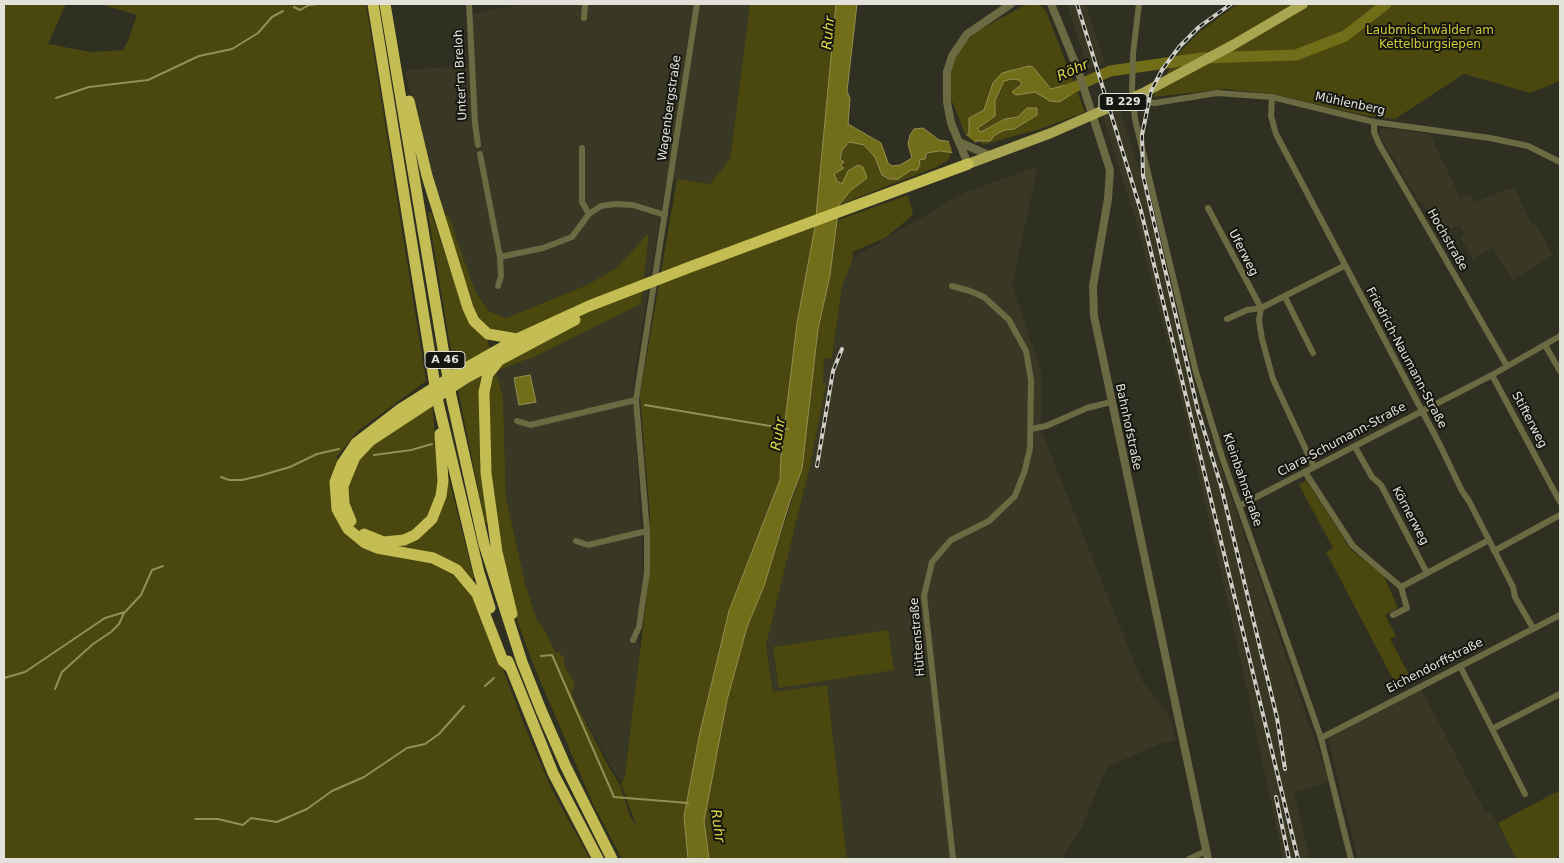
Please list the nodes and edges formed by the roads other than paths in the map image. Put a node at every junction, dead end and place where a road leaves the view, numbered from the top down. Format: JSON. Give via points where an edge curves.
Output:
{"nodes":[{"id":1,"x":373,"y":4,"type":"edge"},
{"id":2,"x":385,"y":4,"type":"edge"},
{"id":3,"x":469,"y":4,"type":"edge"},
{"id":4,"x":585,"y":4,"type":"edge"},
{"id":5,"x":697,"y":4,"type":"edge"},
{"id":6,"x":1011,"y":4,"type":"edge"},
{"id":7,"x":1051,"y":4,"type":"edge"},
{"id":8,"x":1139,"y":4,"type":"edge"},
{"id":9,"x":1303,"y":4,"type":"edge"},
{"id":10,"x":584,"y":18,"type":"dead end"},
{"id":11,"x":393,"y":52,"type":"junction"},
{"id":12,"x":1272,"y":97,"type":"junction"},
{"id":13,"x":1133,"y":102,"type":"junction"},
{"id":14,"x":1374,"y":122,"type":"junction"},
{"id":15,"x":959,"y":142,"type":"junction"},
{"id":16,"x":478,"y":145,"type":"dead end"},
{"id":17,"x":582,"y":148,"type":"dead end"},
{"id":18,"x":480,"y":154,"type":"dead end"},
{"id":19,"x":991,"y":156,"type":"junction"},
{"id":20,"x":1560,"y":162,"type":"edge"},
{"id":21,"x":968,"y":164,"type":"junction"},
{"id":22,"x":1208,"y":208,"type":"dead end"},
{"id":23,"x":589,"y":214,"type":"junction"},
{"id":24,"x":665,"y":215,"type":"junction"},
{"id":25,"x":500,"y":257,"type":"junction"},
{"id":26,"x":1344,"y":266,"type":"junction"},
{"id":27,"x":498,"y":286,"type":"dead end"},
{"id":28,"x":952,"y":286,"type":"dead end"},
{"id":29,"x":635,"y":289,"type":"junction"},
{"id":30,"x":1285,"y":297,"type":"junction"},
{"id":31,"x":1260,"y":308,"type":"junction"},
{"id":32,"x":1227,"y":319,"type":"dead end"},
{"id":33,"x":1560,"y":336,"type":"edge"},
{"id":34,"x":517,"y":339,"type":"junction"},
{"id":35,"x":1545,"y":345,"type":"junction"},
{"id":36,"x":1313,"y":352,"type":"dead end"},
{"id":37,"x":501,"y":358,"type":"junction"},
{"id":38,"x":1507,"y":366,"type":"junction"},
{"id":39,"x":1560,"y":372,"type":"edge"},
{"id":40,"x":465,"y":373,"type":"junction"},
{"id":41,"x":1492,"y":375,"type":"junction"},
{"id":42,"x":437,"y":398,"type":"junction"},
{"id":43,"x":636,"y":400,"type":"junction"},
{"id":44,"x":421,"y":401,"type":"junction"},
{"id":45,"x":1111,"y":402,"type":"junction"},
{"id":46,"x":1421,"y":411,"type":"junction"},
{"id":47,"x":516,"y":421,"type":"dead end"},
{"id":48,"x":1031,"y":429,"type":"junction"},
{"id":49,"x":1355,"y":447,"type":"junction"},
{"id":50,"x":1314,"y":468,"type":"junction"},
{"id":51,"x":1305,"y":472,"type":"junction"},
{"id":52,"x":1560,"y":502,"type":"edge"},
{"id":53,"x":1239,"y":506,"type":"junction"},
{"id":54,"x":1560,"y":515,"type":"edge"},
{"id":55,"x":647,"y":530,"type":"junction"},
{"id":56,"x":1489,"y":540,"type":"junction"},
{"id":57,"x":576,"y":541,"type":"dead end"},
{"id":58,"x":1494,"y":551,"type":"junction"},
{"id":59,"x":1427,"y":573,"type":"junction"},
{"id":60,"x":1401,"y":587,"type":"junction"},
{"id":61,"x":1393,"y":615,"type":"dead end"},
{"id":62,"x":1560,"y":615,"type":"edge"},
{"id":63,"x":1533,"y":628,"type":"junction"},
{"id":64,"x":633,"y":640,"type":"dead end"},
{"id":65,"x":522,"y":662,"type":"junction"},
{"id":66,"x":1460,"y":666,"type":"junction"},
{"id":67,"x":510,"y":667,"type":"junction"},
{"id":68,"x":1560,"y":694,"type":"edge"},
{"id":69,"x":1492,"y":729,"type":"junction"},
{"id":70,"x":1321,"y":738,"type":"junction"},
{"id":71,"x":1525,"y":794,"type":"dead end"},
{"id":72,"x":1207,"y":855,"type":"edge"},
{"id":73,"x":598,"y":859,"type":"edge"},
{"id":74,"x":612,"y":859,"type":"edge"},
{"id":75,"x":953,"y":859,"type":"edge"},
{"id":76,"x":1189,"y":859,"type":"edge"},
{"id":77,"x":1351,"y":859,"type":"edge"}],
"edges":[{"from":1,"to":42,"type":"highway","number":"A 46"},
{"from":2,"to":11,"type":"highway","number":"A 46"},
{"from":3,"to":16,"type":"street","name":"Unter'm Breloh"},
{"from":4,"to":10,"type":"street"},
{"from":5,"to":24,"type":"street","name":"Wagenbergstraße"},
{"from":6,"to":15,"type":"street","via":[[974,27],[958,46],[946,72],[947,102]]},
{"from":7,"to":45,"type":"street","name":"Bahnhofstraße","via":[[1078,70],[1111,177],[1092,297]]},
{"from":8,"to":13,"type":"street","name":"Kleinbahnstraße","via":[[1133,54]]},
{"from":9,"to":19,"type":"main road","number":"B 229","via":[[1145,92]]},
{"from":11,"to":34,"type":"highway","via":[[404,77],[427,176],[468,308],[474,321],[488,334]]},
{"from":11,"to":65,"type":"highway","number":"A 46","via":[[451,396],[484,544]]},
{"from":12,"to":13,"type":"street","name":"Mühlenberg","via":[[1218,93],[1155,103]]},
{"from":12,"to":14,"type":"street","name":"Mühlenberg"},
{"from":12,"to":26,"type":"street","name":"Friedrich-Naumann-Straße","via":[[1271,116],[1276,134]]},
{"from":13,"to":53,"type":"street","name":"Kleinbahnstraße","via":[[1138,137],[1196,372]]},
{"from":14,"to":20,"type":"street","name":"Mühlenberg","via":[[1528,146]]},
{"from":14,"to":38,"type":"street","name":"Hochstraße","via":[[1379,144]]},
{"from":15,"to":19,"type":"street"},
{"from":15,"to":21,"type":"street"},
{"from":17,"to":23,"type":"street","via":[[582,202]]},
{"from":18,"to":25,"type":"street"},
{"from":19,"to":21,"type":"main road","number":"B 229"},
{"from":21,"to":29,"type":"highway"},
{"from":22,"to":31,"type":"street","name":"Uferweg"},
{"from":23,"to":24,"type":"street","via":[[601,206],[614,204],[633,205]]},
{"from":23,"to":25,"type":"street","via":[[572,237],[543,248]]},
{"from":24,"to":43,"type":"street","name":"Wagenbergstraße"},
{"from":25,"to":27,"type":"street"},
{"from":26,"to":30,"type":"street"},
{"from":26,"to":46,"type":"street","name":"Friedrich-Naumann-Straße"},
{"from":28,"to":48,"type":"street","name":"Hüttenstraße","via":[[984,297],[1018,334],[1030,369]]},
{"from":29,"to":34,"type":"highway"},
{"from":29,"to":37,"type":"highway"},
{"from":30,"to":31,"type":"street"},
{"from":30,"to":36,"type":"street"},
{"from":31,"to":32,"type":"street"},
{"from":31,"to":50,"type":"street","via":[[1262,339],[1273,379]]},
{"from":33,"to":35,"type":"street","name":"Clara-Schumann-Straße"},
{"from":34,"to":40,"type":"highway"},
{"from":35,"to":38,"type":"street","name":"Clara-Schumann-Straße"},
{"from":35,"to":39,"type":"street"},
{"from":37,"to":40,"type":"highway"},
{"from":37,"to":65,"type":"highway","via":[[485,383],[486,473],[497,552],[524,653]]},
{"from":38,"to":41,"type":"street","name":"Clara-Schumann-Straße"},
{"from":40,"to":44,"type":"highway"},
{"from":41,"to":46,"type":"street","name":"Clara-Schumann-Straße"},
{"from":41,"to":52,"type":"street","name":"Stifterweg"},
{"from":42,"to":44,"type":"highway","via":[[443,481],[437,509],[426,527],[415,535],[393,542],[374,539],[360,531],[347,515],[343,495],[346,476],[355,457],[370,441]]},
{"from":42,"to":67,"type":"highway","number":"A 46","via":[[479,573]]},
{"from":43,"to":47,"type":"street","via":[[530,425]]},
{"from":43,"to":55,"type":"street","name":"Wagenbergstraße"},
{"from":44,"to":67,"type":"highway","via":[[367,433],[348,453],[335,482],[339,516],[354,536],[364,543],[433,558],[457,570],[477,594],[503,661]]},
{"from":45,"to":48,"type":"street"},
{"from":45,"to":72,"type":"street","name":"Bahnhofstraße"},
{"from":46,"to":49,"type":"street","name":"Clara-Schumann-Straße"},
{"from":46,"to":56,"type":"street","name":"Friedrich-Naumann-Straße"},
{"from":48,"to":75,"type":"street","name":"Hüttenstraße","via":[[1025,470],[1015,496],[990,520],[951,540],[932,562],[924,596]]},
{"from":49,"to":50,"type":"street","name":"Clara-Schumann-Straße"},
{"from":49,"to":59,"type":"street","name":"Körnerweg","via":[[1372,478],[1381,485]]},
{"from":50,"to":51,"type":"street","name":"Clara-Schumann-Straße"},
{"from":51,"to":53,"type":"street","name":"Clara-Schumann-Straße"},
{"from":51,"to":60,"type":"street","via":[[1353,546]]},
{"from":53,"to":70,"type":"street","name":"Kleinbahnstraße"},
{"from":54,"to":58,"type":"street"},
{"from":55,"to":57,"type":"street","via":[[588,545]]},
{"from":55,"to":64,"type":"street","name":"Wagenbergstraße","via":[[647,572],[639,627]]},
{"from":56,"to":58,"type":"street","name":"Friedrich-Naumann-Straße"},
{"from":56,"to":59,"type":"street"},
{"from":58,"to":63,"type":"street","name":"Friedrich-Naumann-Straße"},
{"from":59,"to":60,"type":"street"},
{"from":60,"to":61,"type":"street","via":[[1407,608]]},
{"from":62,"to":63,"type":"street","name":"Eichendorffstraße"},
{"from":63,"to":66,"type":"street","name":"Eichendorffstraße"},
{"from":65,"to":74,"type":"highway","number":"A 46","via":[[566,767]]},
{"from":66,"to":69,"type":"street"},
{"from":66,"to":70,"type":"street","name":"Eichendorffstraße"},
{"from":67,"to":73,"type":"highway","number":"A 46","via":[[553,773]]},
{"from":68,"to":69,"type":"street"},
{"from":69,"to":71,"type":"street"},
{"from":70,"to":77,"type":"street","name":"Kleinbahnstraße"},
{"from":72,"to":76,"type":"street"}]}
